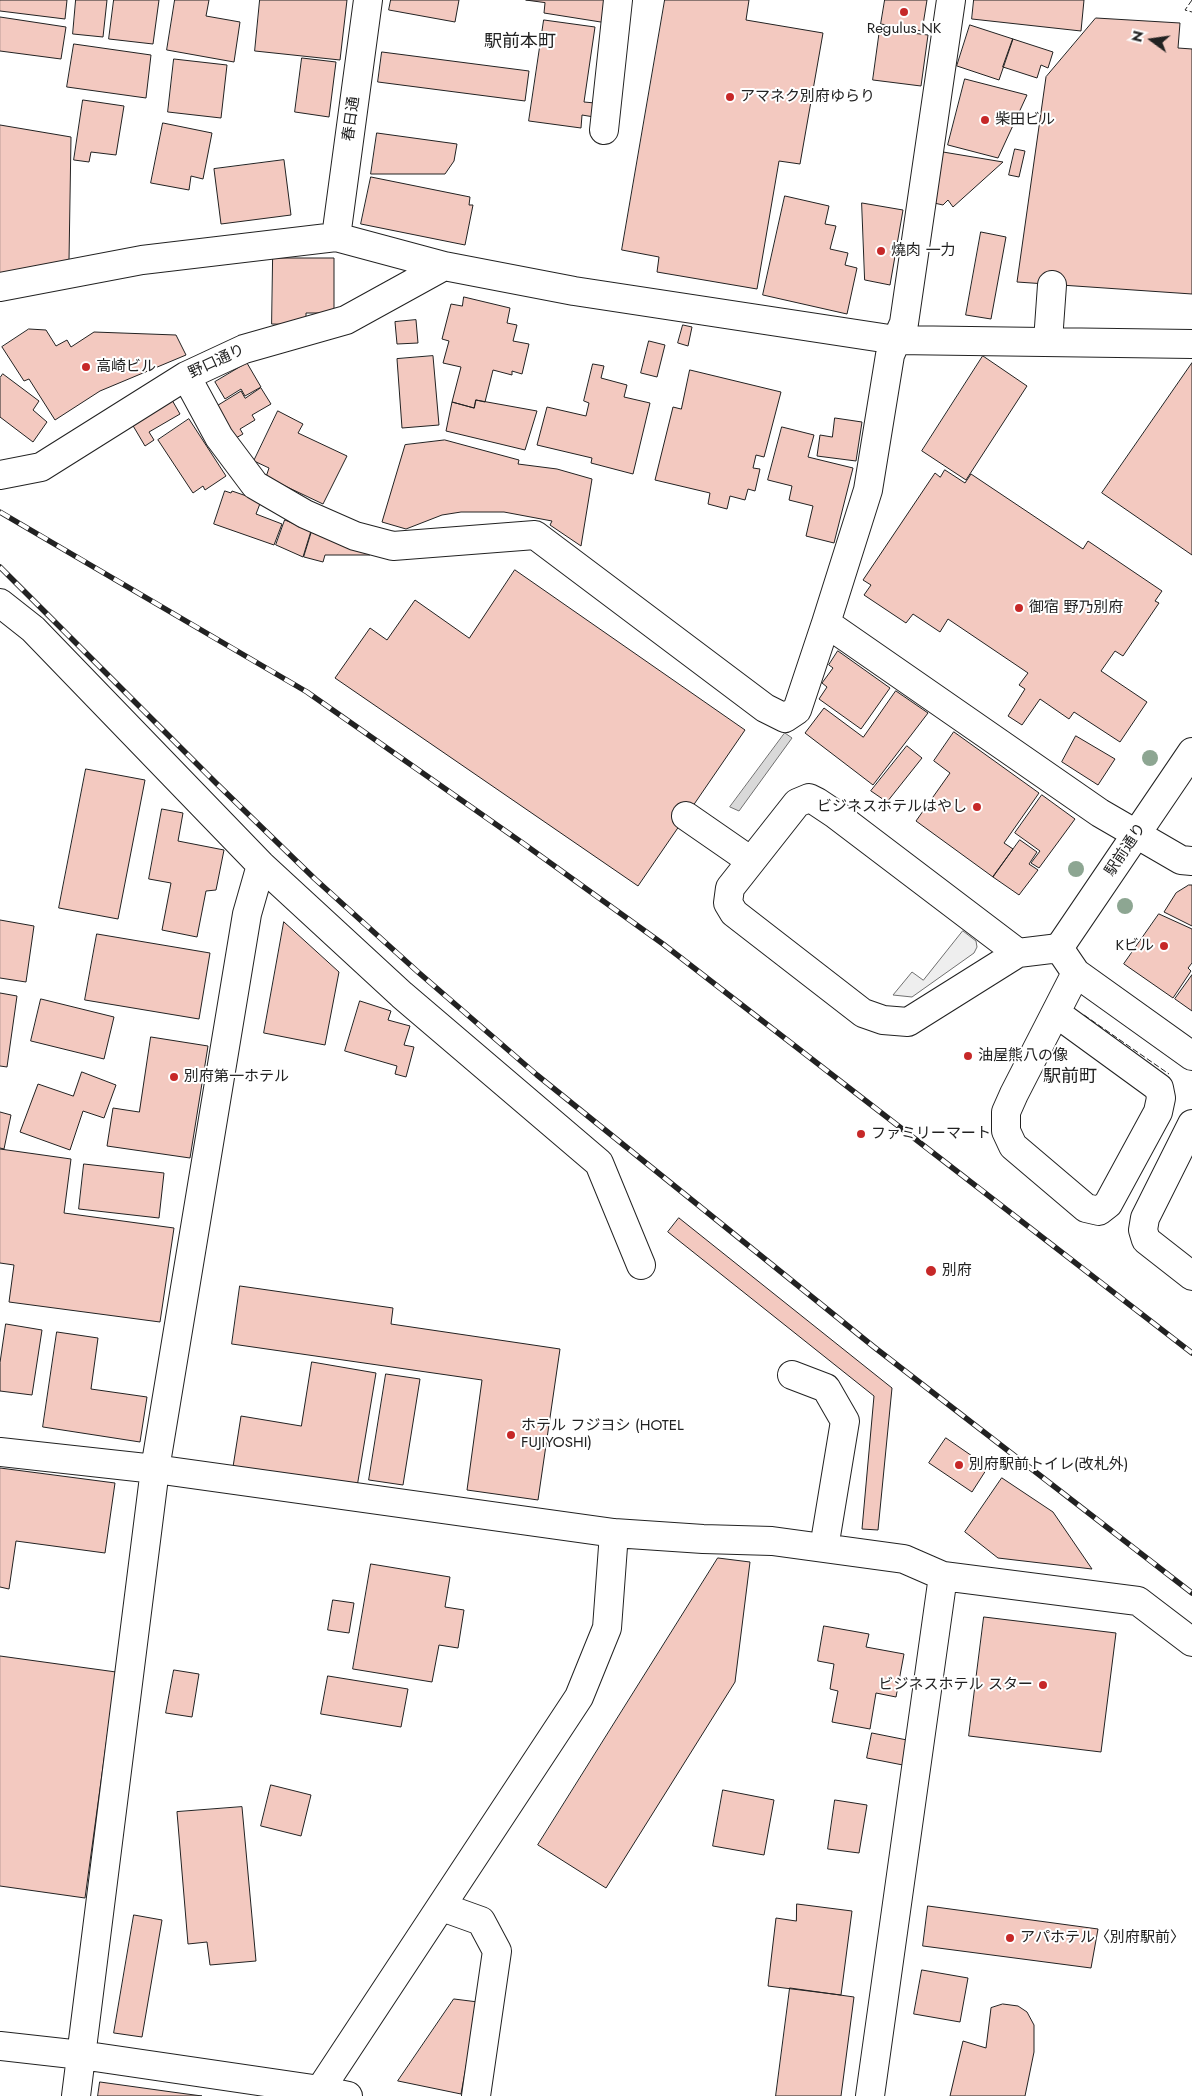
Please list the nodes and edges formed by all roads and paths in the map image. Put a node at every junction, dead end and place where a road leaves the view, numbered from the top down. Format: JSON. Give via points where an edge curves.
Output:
{"nodes":[{"id":1,"x":368,"y":0,"type":"edge"},
{"id":2,"x":618,"y":0,"type":"edge"},
{"id":3,"x":951,"y":0,"type":"edge"},
{"id":4,"x":604,"y":130,"type":"dead end"},
{"id":5,"x":336,"y":237,"type":"junction"},
{"id":6,"x":444,"y":266,"type":"junction"},
{"id":7,"x":1052,"y":286,"type":"dead end"},
{"id":8,"x":0,"y":287,"type":"edge"},
{"id":9,"x":896,"y":340,"type":"junction"},
{"id":10,"x":1048,"y":341,"type":"junction"},
{"id":11,"x":1192,"y":344,"type":"edge"},
{"id":12,"x":186,"y":376,"type":"junction"},
{"id":13,"x":0,"y":475,"type":"edge"},
{"id":14,"x":0,"y":603,"type":"edge"},
{"id":15,"x":826,"y":623,"type":"junction"},
{"id":16,"x":1192,"y":752,"type":"edge"},
{"id":17,"x":686,"y":816,"type":"dead end"},
{"id":18,"x":1137,"y":834,"type":"junction"},
{"id":19,"x":751,"y":861,"type":"junction"},
{"id":20,"x":1192,"y":861,"type":"edge"},
{"id":21,"x":261,"y":865,"type":"junction"},
{"id":22,"x":1059,"y":948,"type":"junction"},
{"id":23,"x":1018,"y":953,"type":"junction"},
{"id":24,"x":1076,"y":973,"type":"junction"},
{"id":25,"x":1056,"y":1013,"type":"junction"},
{"id":26,"x":1192,"y":1056,"type":"edge"},
{"id":27,"x":1192,"y":1124,"type":"edge"},
{"id":28,"x":641,"y":1265,"type":"dead end"},
{"id":29,"x":1192,"y":1276,"type":"edge"},
{"id":30,"x":792,"y":1375,"type":"dead end"},
{"id":31,"x":0,"y":1452,"type":"edge"},
{"id":32,"x":155,"y":1470,"type":"junction"},
{"id":33,"x":614,"y":1533,"type":"junction"},
{"id":34,"x":824,"y":1548,"type":"junction"},
{"id":35,"x":943,"y":1576,"type":"junction"},
{"id":36,"x":1192,"y":1642,"type":"edge"},
{"id":37,"x":442,"y":1907,"type":"junction"},
{"id":38,"x":0,"y":2046,"type":"edge"},
{"id":39,"x":81,"y":2055,"type":"junction"},
{"id":40,"x":318,"y":2093,"type":"edge"},
{"id":41,"x":76,"y":2096,"type":"edge"},
{"id":42,"x":348,"y":2096,"type":"edge"},
{"id":43,"x":476,"y":2096,"type":"edge"},
{"id":44,"x":870,"y":2096,"type":"edge"}],
"edges":[{"from":1,"to":5,"type":"street","name":"春日通"},
{"from":2,"to":4,"type":"street"},
{"from":3,"to":9,"type":"street","via":[[904,323]]},
{"from":5,"to":6,"type":"street"},
{"from":5,"to":8,"type":"street","via":[[142,260]]},
{"from":6,"to":9,"type":"street","via":[[574,291]]},
{"from":6,"to":12,"type":"street","name":"野口通り","via":[[346,320],[244,349]]},
{"from":7,"to":10,"type":"street"},
{"from":9,"to":10,"type":"street"},
{"from":9,"to":15,"type":"street","via":[[890,356],[868,490]]},
{"from":10,"to":11,"type":"street"},
{"from":12,"to":13,"type":"street","name":"野口通り","via":[[41,467]]},
{"from":12,"to":15,"type":"street","via":[[219,437],[255,485],[297,510],[355,536],[393,546],[535,535],[765,708],[785,718],[797,710]]},
{"from":14,"to":21,"type":"street","via":[[33,629]]},
{"from":15,"to":18,"type":"street","via":[[1100,813]]},
{"from":16,"to":18,"type":"street","name":"駅前通り"},
{"from":17,"to":19,"type":"street"},
{"from":18,"to":20,"type":"street","via":[[1181,860]]},
{"from":18,"to":22,"type":"street","name":"駅前通り"},
{"from":19,"to":23,"type":"street","via":[[797,803],[809,798],[835,814]]},
{"from":19,"to":23,"type":"street","via":[[730,888],[728,903],[734,913],[863,1013],[883,1020],[908,1022]]},
{"from":21,"to":28,"type":"street","via":[[402,995],[599,1163]]},
{"from":21,"to":32,"type":"street","via":[[247,914]]},
{"from":22,"to":23,"type":"street"},
{"from":22,"to":24,"type":"street"},
{"from":24,"to":25,"type":"street"},
{"from":24,"to":26,"type":"street"},
{"from":25,"to":25,"type":"street","via":[[1159,1088],[1158,1112],[1108,1204],[1099,1211],[1086,1208],[1013,1146],[1006,1131],[1006,1112]]},
{"from":27,"to":29,"type":"street","via":[[1145,1218],[1143,1230],[1146,1240]]},
{"from":30,"to":34,"type":"street","via":[[826,1388],[845,1421]]},
{"from":31,"to":32,"type":"street"},
{"from":32,"to":33,"type":"street"},
{"from":32,"to":39,"type":"street"},
{"from":33,"to":34,"type":"street","via":[[772,1541]]},
{"from":33,"to":37,"type":"street","via":[[607,1628],[579,1697]]},
{"from":34,"to":35,"type":"street","via":[[904,1559]]},
{"from":35,"to":36,"type":"street","via":[[1138,1602]]},
{"from":35,"to":44,"type":"street"},
{"from":37,"to":40,"type":"street"},
{"from":37,"to":43,"type":"street","via":[[481,1920],[497,1951]]},
{"from":38,"to":39,"type":"street"},
{"from":39,"to":40,"type":"street"},
{"from":39,"to":41,"type":"street"},
{"from":40,"to":42,"type":"street"}]}
